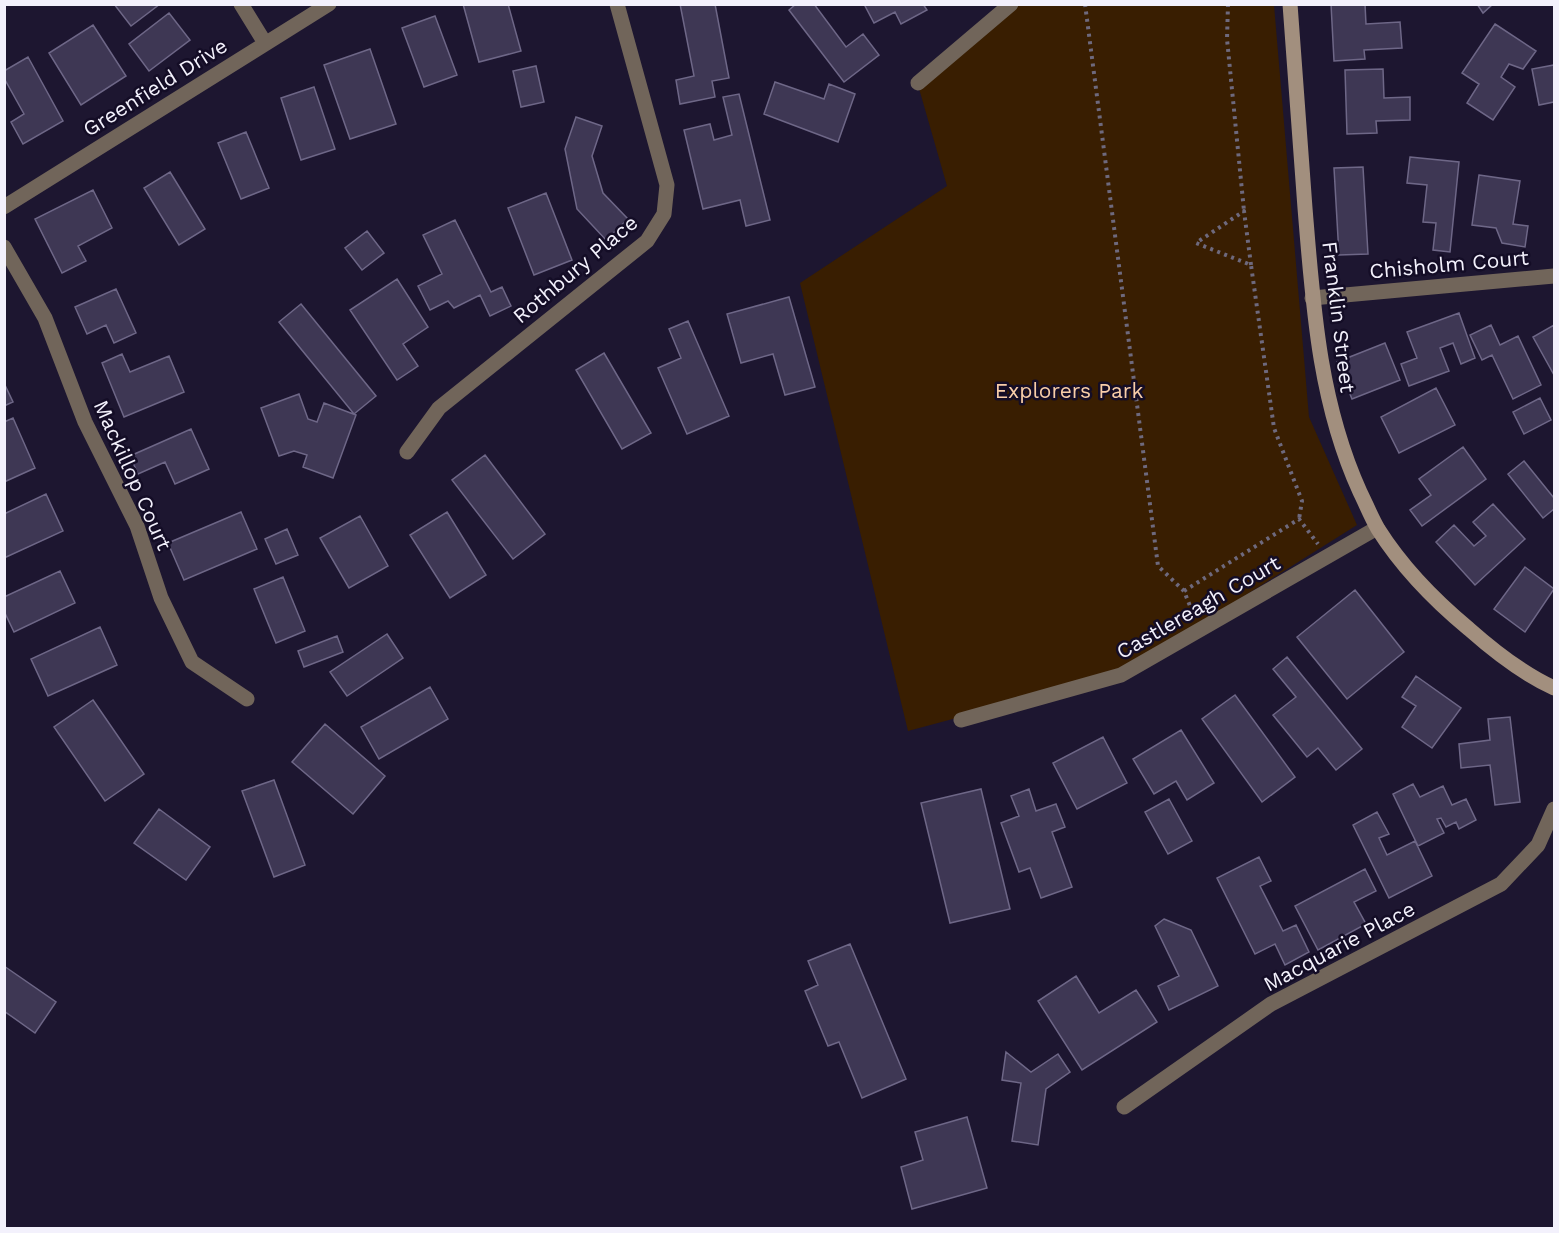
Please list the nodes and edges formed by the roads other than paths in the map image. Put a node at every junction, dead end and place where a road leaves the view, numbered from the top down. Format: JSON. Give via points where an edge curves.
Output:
{"nodes":[{"id":1,"x":241,"y":4,"type":"edge"},
{"id":2,"x":329,"y":4,"type":"edge"},
{"id":3,"x":617,"y":4,"type":"edge"},
{"id":4,"x":1011,"y":4,"type":"edge"},
{"id":5,"x":1290,"y":4,"type":"edge"},
{"id":6,"x":265,"y":43,"type":"junction"},
{"id":7,"x":918,"y":83,"type":"dead end"},
{"id":8,"x":4,"y":207,"type":"edge"},
{"id":9,"x":4,"y":247,"type":"edge"},
{"id":10,"x":1554,"y":276,"type":"edge"},
{"id":11,"x":1312,"y":298,"type":"junction"},
{"id":12,"x":407,"y":452,"type":"dead end"},
{"id":13,"x":1377,"y":528,"type":"junction"},
{"id":14,"x":1554,"y":688,"type":"edge"},
{"id":15,"x":247,"y":699,"type":"dead end"},
{"id":16,"x":961,"y":720,"type":"dead end"},
{"id":17,"x":1554,"y":808,"type":"edge"},
{"id":18,"x":1124,"y":1107,"type":"dead end"}],
"edges":[{"from":1,"to":6,"type":"street"},
{"from":2,"to":6,"type":"street","name":"Greenfield Drive"},
{"from":3,"to":12,"type":"street","name":"Rothbury Place","via":[[667,185],[664,214],[647,241],[440,408]]},
{"from":4,"to":7,"type":"street"},
{"from":5,"to":11,"type":"street","name":"Franklin Street"},
{"from":6,"to":8,"type":"street","name":"Greenfield Drive"},
{"from":9,"to":15,"type":"street","name":"Mackillop Court","via":[[45,318],[84,422],[137,526],[161,598],[192,662]]},
{"from":10,"to":11,"type":"street","name":"Chisholm Court"},
{"from":11,"to":13,"type":"street","name":"Franklin Street","via":[[1332,419]]},
{"from":13,"to":14,"type":"street","name":"Franklin Street","via":[[1415,578],[1446,610],[1533,678]]},
{"from":13,"to":16,"type":"street","name":"Castlereagh Court","via":[[1121,675]]},
{"from":17,"to":18,"type":"street","name":"Macquarie Place","via":[[1538,845],[1502,884],[1271,1005]]}]}
